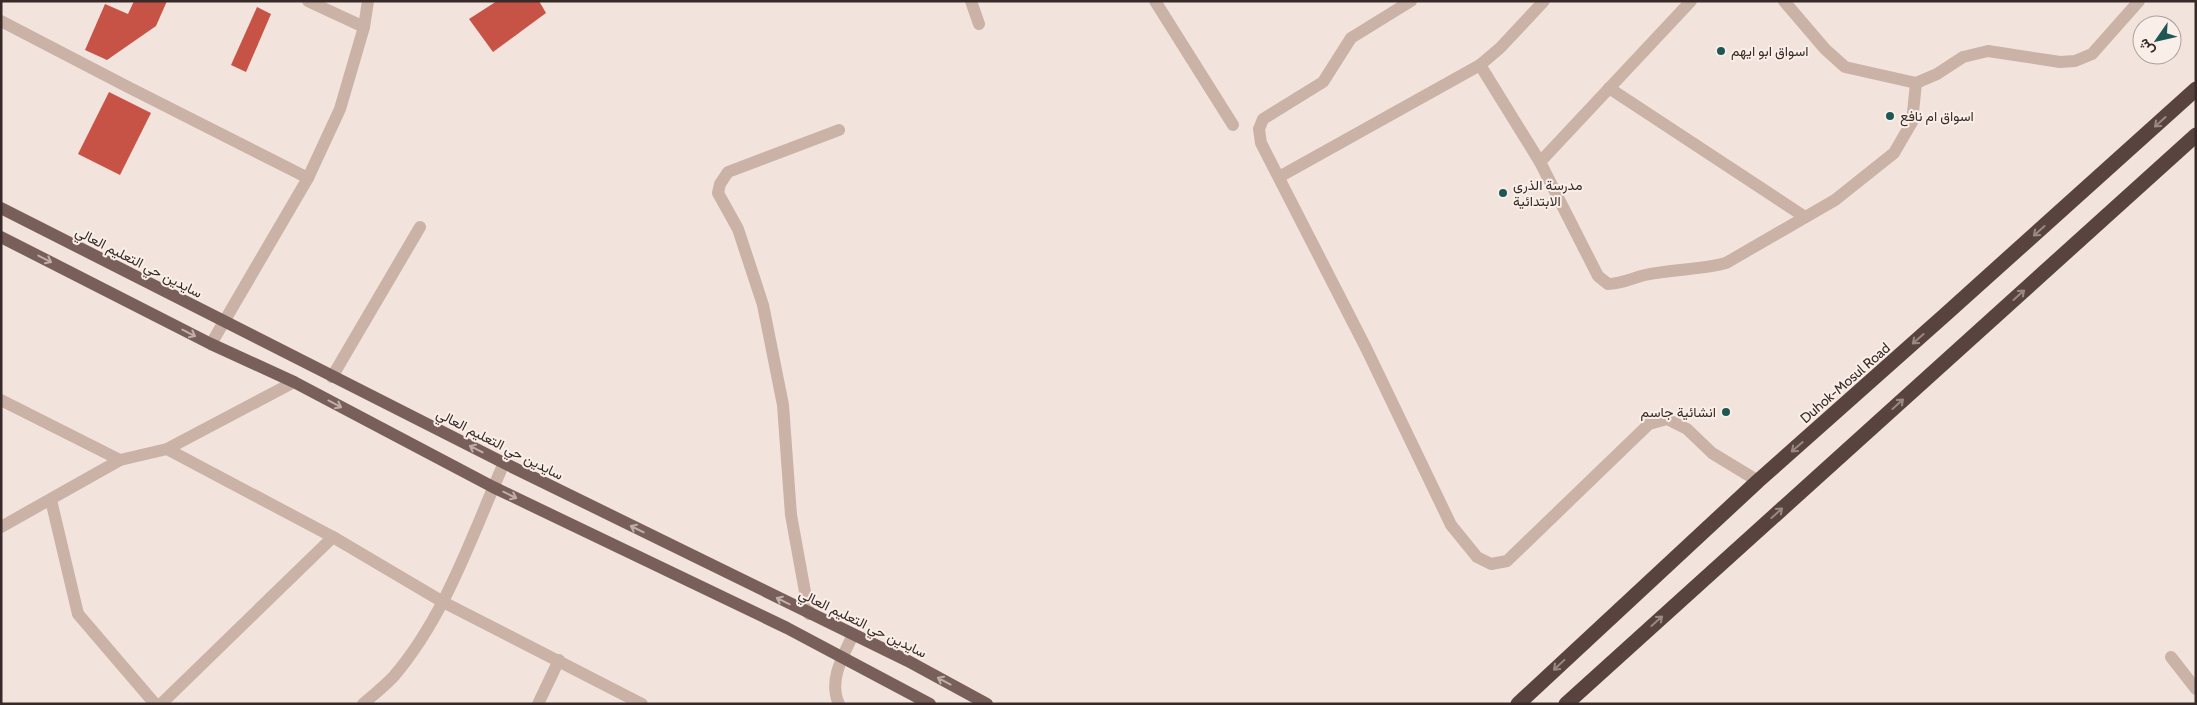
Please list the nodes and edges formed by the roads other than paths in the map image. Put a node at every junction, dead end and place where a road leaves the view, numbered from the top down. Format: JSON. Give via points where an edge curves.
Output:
{"nodes":[{"id":1,"x":308,"y":1,"type":"edge"},
{"id":2,"x":368,"y":1,"type":"edge"},
{"id":3,"x":971,"y":1,"type":"edge"},
{"id":4,"x":1155,"y":1,"type":"edge"},
{"id":5,"x":1411,"y":1,"type":"edge"},
{"id":6,"x":1544,"y":1,"type":"edge"},
{"id":7,"x":1690,"y":1,"type":"edge"},
{"id":8,"x":1784,"y":1,"type":"edge"},
{"id":9,"x":2139,"y":1,"type":"edge"},
{"id":10,"x":1,"y":21,"type":"edge"},
{"id":11,"x":979,"y":24,"type":"dead end"},
{"id":12,"x":364,"y":27,"type":"junction"},
{"id":13,"x":1480,"y":65,"type":"junction"},
{"id":14,"x":1916,"y":83,"type":"junction"},
{"id":15,"x":1609,"y":88,"type":"junction"},
{"id":16,"x":2196,"y":89,"type":"edge"},
{"id":17,"x":1233,"y":125,"type":"dead end"},
{"id":18,"x":839,"y":130,"type":"dead end"},
{"id":19,"x":2196,"y":136,"type":"edge"},
{"id":20,"x":1540,"y":162,"type":"junction"},
{"id":21,"x":1279,"y":177,"type":"junction"},
{"id":22,"x":308,"y":178,"type":"junction"},
{"id":23,"x":1,"y":208,"type":"edge"},
{"id":24,"x":1805,"y":217,"type":"junction"},
{"id":25,"x":420,"y":227,"type":"dead end"},
{"id":26,"x":1,"y":237,"type":"edge"},
{"id":27,"x":224,"y":322,"type":"junction"},
{"id":28,"x":211,"y":344,"type":"junction"},
{"id":29,"x":332,"y":377,"type":"junction"},
{"id":30,"x":294,"y":382,"type":"junction"},
{"id":31,"x":1,"y":400,"type":"edge"},
{"id":32,"x":167,"y":449,"type":"junction"},
{"id":33,"x":120,"y":460,"type":"junction"},
{"id":34,"x":504,"y":463,"type":"junction"},
{"id":35,"x":1758,"y":481,"type":"junction"},
{"id":36,"x":493,"y":487,"type":"junction"},
{"id":37,"x":50,"y":500,"type":"junction"},
{"id":38,"x":1,"y":527,"type":"edge"},
{"id":39,"x":333,"y":537,"type":"junction"},
{"id":40,"x":443,"y":602,"type":"junction"},
{"id":41,"x":809,"y":614,"type":"junction"},
{"id":42,"x":853,"y":635,"type":"junction"},
{"id":43,"x":2171,"y":657,"type":"dead end"},
{"id":44,"x":842,"y":658,"type":"junction"},
{"id":45,"x":558,"y":660,"type":"junction"},
{"id":46,"x":2196,"y":689,"type":"edge"},
{"id":47,"x":155,"y":704,"type":"edge"},
{"id":48,"x":161,"y":704,"type":"edge"},
{"id":49,"x":363,"y":704,"type":"edge"},
{"id":50,"x":538,"y":704,"type":"edge"},
{"id":51,"x":642,"y":704,"type":"edge"},
{"id":52,"x":839,"y":704,"type":"edge"},
{"id":53,"x":930,"y":704,"type":"edge"},
{"id":54,"x":987,"y":704,"type":"edge"},
{"id":55,"x":1518,"y":704,"type":"edge"},
{"id":56,"x":1566,"y":704,"type":"edge"}],
"edges":[{"from":1,"to":12,"type":"street"},
{"from":2,"to":12,"type":"street"},
{"from":3,"to":11,"type":"street"},
{"from":4,"to":17,"type":"street"},
{"from":5,"to":21,"type":"street","via":[[1351,38],[1323,82],[1262,119],[1259,129],[1261,143]]},
{"from":6,"to":13,"type":"street"},
{"from":7,"to":15,"type":"street"},
{"from":8,"to":14,"type":"street","via":[[1845,67]]},
{"from":9,"to":14,"type":"street","via":[[2092,54],[2075,61],[2060,62],[1988,51],[1963,57]]},
{"from":10,"to":22,"type":"street"},
{"from":12,"to":22,"type":"street","via":[[340,108]]},
{"from":13,"to":20,"type":"street"},
{"from":13,"to":21,"type":"street"},
{"from":14,"to":24,"type":"street","via":[[1912,122],[1894,153],[1835,200]]},
{"from":15,"to":20,"type":"street"},
{"from":15,"to":24,"type":"street"},
{"from":16,"to":35,"type":"highway","name":"Duhok-Mosul Road","one_way":true},
{"from":18,"to":41,"type":"street","via":[[728,172],[718,193],[738,229],[764,305],[783,405],[791,515]]},
{"from":56,"to":19,"type":"highway","one_way":true},
{"from":20,"to":24,"type":"street","via":[[1598,276],[1608,284],[1726,263]]},
{"from":21,"to":35,"type":"street","via":[[1451,525],[1477,557],[1491,564],[1507,561],[1649,424],[1667,420],[1687,429],[1712,453]]},
{"from":22,"to":27,"type":"street"},
{"from":23,"to":27,"type":"main road","name":"سايدين حي التعليم العالي"},
{"from":25,"to":29,"type":"street"},
{"from":26,"to":28,"type":"main road","one_way":true},
{"from":27,"to":28,"type":"street"},
{"from":27,"to":29,"type":"main road","name":"سايدين حي التعليم العالي"},
{"from":28,"to":30,"type":"main road"},
{"from":34,"to":29,"type":"main road","name":"سايدين حي التعليم العالي","one_way":true},
{"from":30,"to":32,"type":"street"},
{"from":30,"to":36,"type":"main road","one_way":true},
{"from":31,"to":33,"type":"street"},
{"from":32,"to":33,"type":"street"},
{"from":32,"to":39,"type":"street"},
{"from":33,"to":37,"type":"street"},
{"from":34,"to":36,"type":"street"},
{"from":41,"to":34,"type":"main road","name":"سايدين حي التعليم العالي","one_way":true},
{"from":35,"to":55,"type":"highway","name":"Duhok-Mosul Road","one_way":true},
{"from":36,"to":40,"type":"street"},
{"from":36,"to":44,"type":"main road","one_way":true},
{"from":37,"to":38,"type":"street"},
{"from":37,"to":47,"type":"street","via":[[78,614]]},
{"from":39,"to":40,"type":"street"},
{"from":39,"to":48,"type":"street"},
{"from":40,"to":45,"type":"street"},
{"from":40,"to":49,"type":"street","via":[[393,677]]},
{"from":41,"to":42,"type":"main road","name":"سايدين حي التعليم العالي"},
{"from":42,"to":44,"type":"street"},
{"from":54,"to":42,"type":"main road","name":"سايدين حي التعليم العالي","one_way":true},
{"from":43,"to":46,"type":"street"},
{"from":44,"to":52,"type":"street","via":[[835,678]]},
{"from":44,"to":53,"type":"main road"},
{"from":45,"to":50,"type":"street"},
{"from":45,"to":51,"type":"street"}]}
